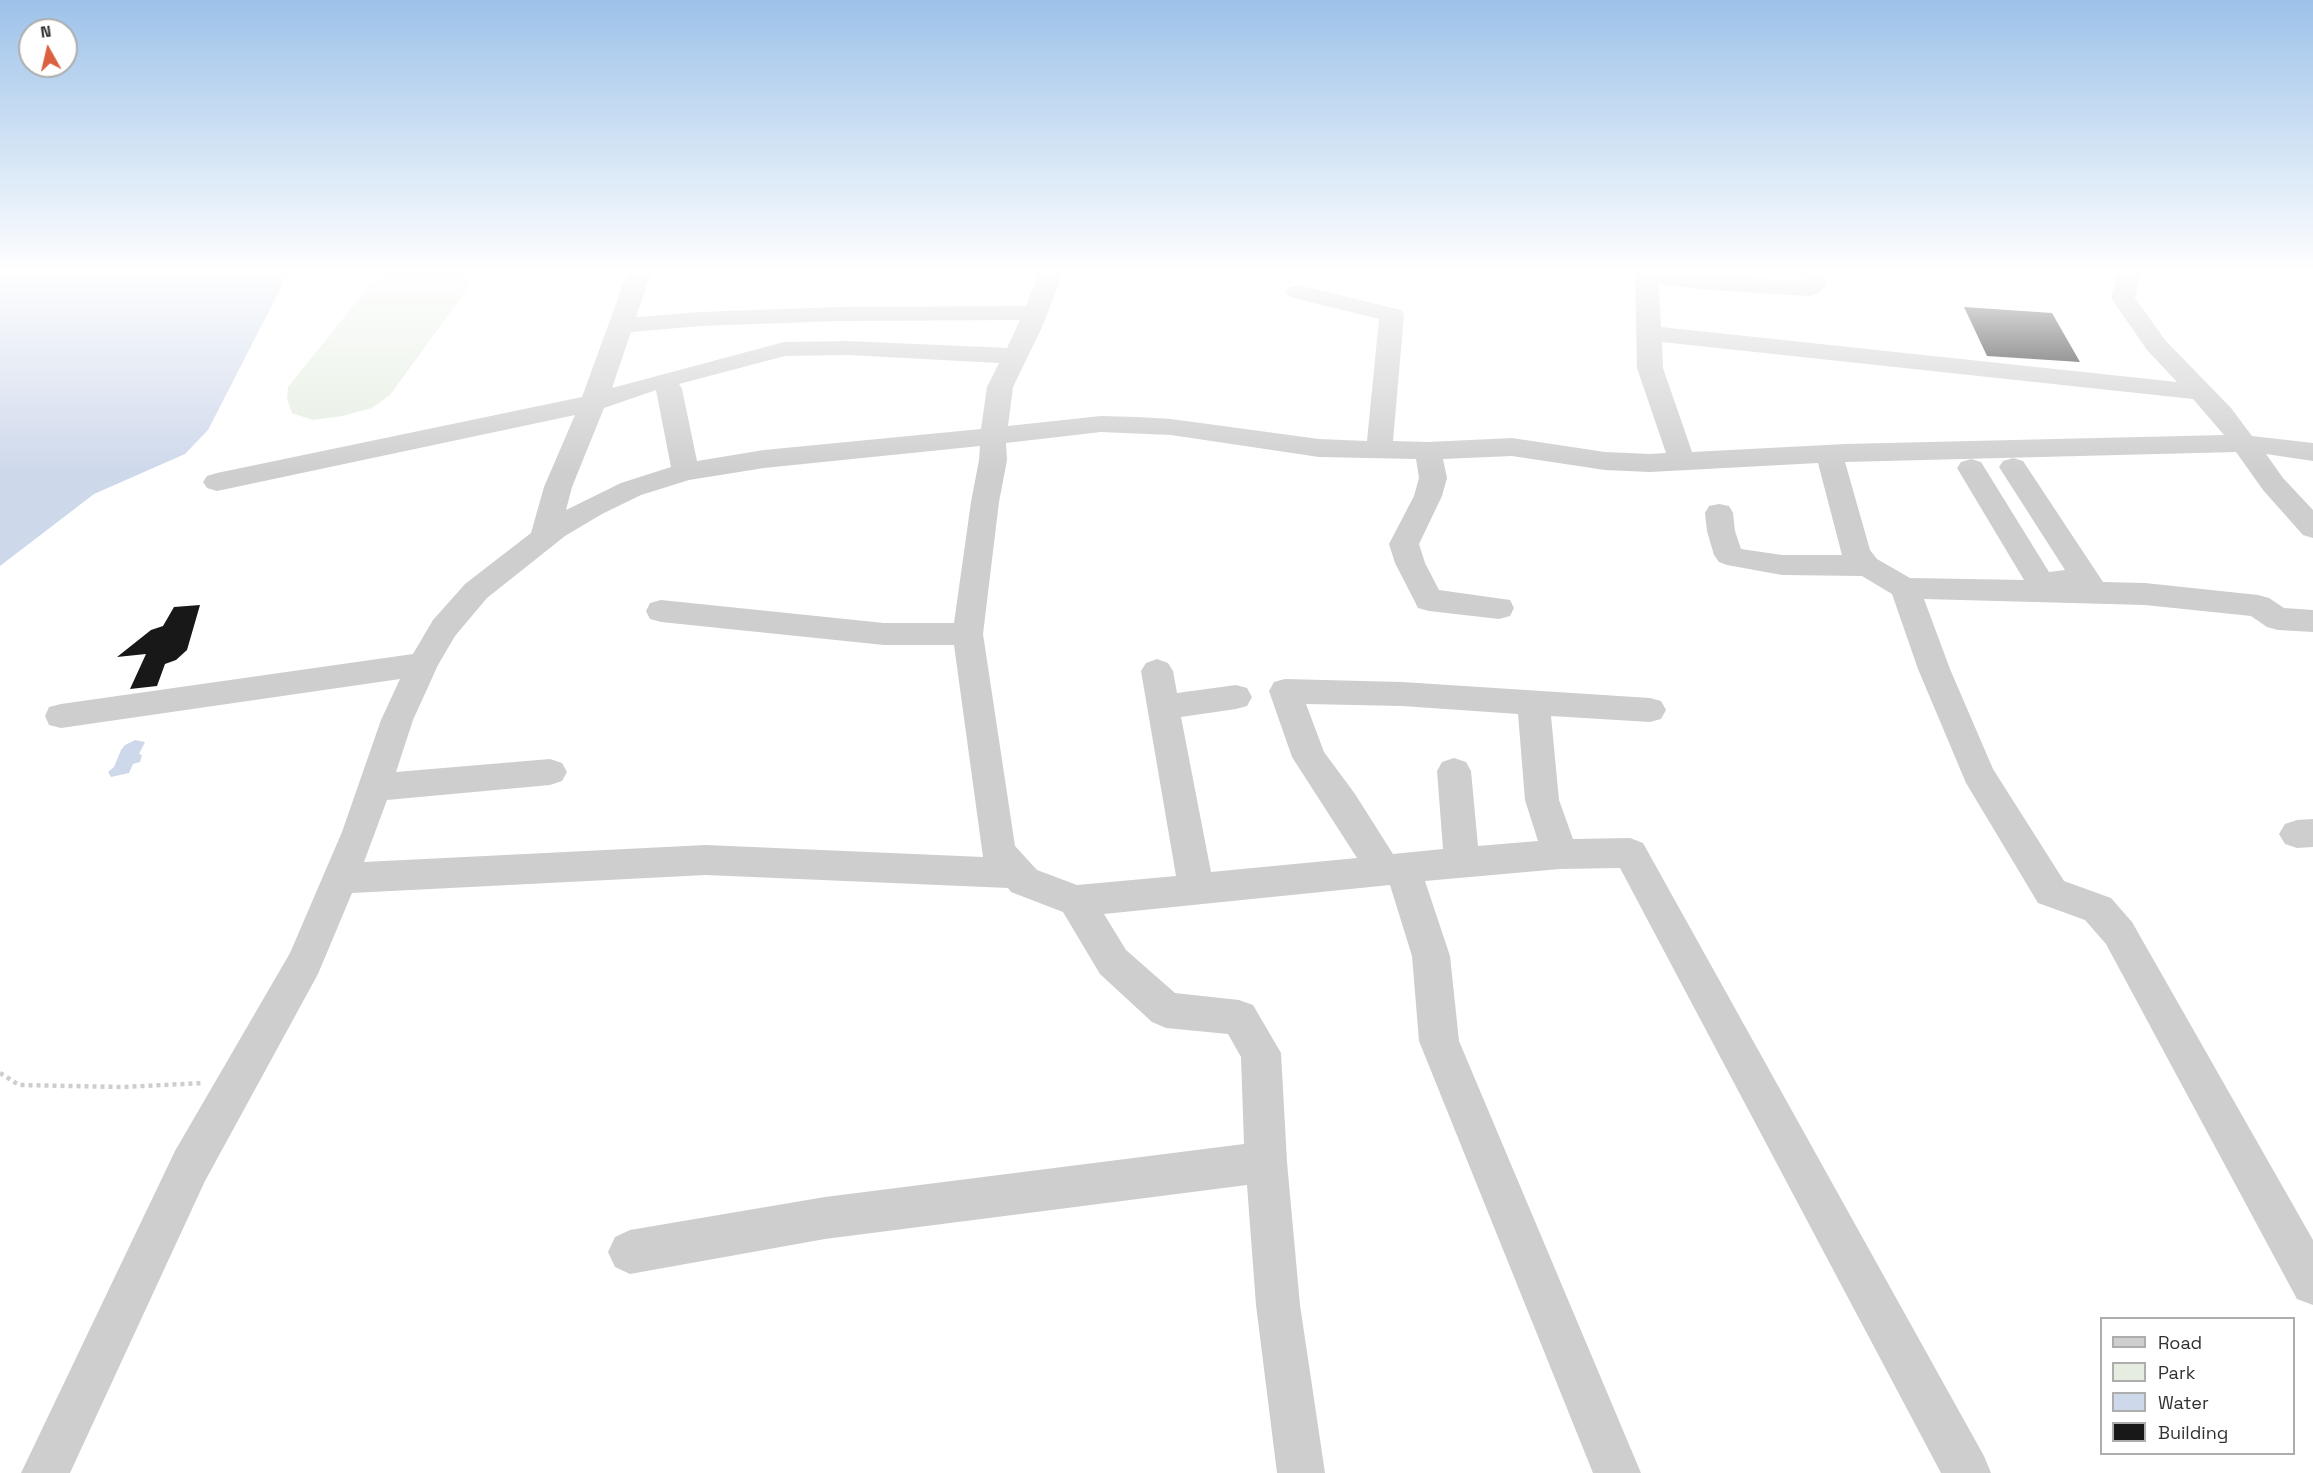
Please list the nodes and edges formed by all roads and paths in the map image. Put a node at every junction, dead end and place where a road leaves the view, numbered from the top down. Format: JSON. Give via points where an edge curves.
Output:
{"nodes":[{"id":1,"x":617,"y":337,"type":"edge"},
{"id":2,"x":1024,"y":337,"type":"edge"},
{"id":3,"x":1390,"y":337,"type":"edge"},
{"id":4,"x":1648,"y":337,"type":"edge"},
{"id":5,"x":1683,"y":337,"type":"edge"},
{"id":6,"x":2150,"y":337,"type":"edge"},
{"id":7,"x":1014,"y":356,"type":"junction"},
{"id":8,"x":669,"y":388,"type":"dead end"},
{"id":9,"x":2201,"y":392,"type":"junction"},
{"id":10,"x":592,"y":403,"type":"junction"},
{"id":11,"x":993,"y":436,"type":"junction"},
{"id":12,"x":2243,"y":443,"type":"junction"},
{"id":13,"x":1378,"y":451,"type":"junction"},
{"id":14,"x":1428,"y":451,"type":"junction"},
{"id":15,"x":2313,"y":452,"type":"edge"},
{"id":16,"x":1829,"y":454,"type":"junction"},
{"id":17,"x":2007,"y":458,"type":"junction"},
{"id":18,"x":1682,"y":461,"type":"junction"},
{"id":19,"x":686,"y":472,"type":"junction"},
{"id":20,"x":217,"y":482,"type":"dead end"},
{"id":21,"x":1719,"y":513,"type":"dead end"},
{"id":22,"x":2313,"y":528,"type":"edge"},
{"id":23,"x":544,"y":537,"type":"junction"},
{"id":24,"x":1867,"y":566,"type":"junction"},
{"id":25,"x":2042,"y":586,"type":"junction"},
{"id":26,"x":1905,"y":588,"type":"junction"},
{"id":27,"x":1499,"y":608,"type":"dead end"},
{"id":28,"x":661,"y":611,"type":"dead end"},
{"id":29,"x":2313,"y":621,"type":"edge"},
{"id":30,"x":968,"y":634,"type":"junction"},
{"id":31,"x":423,"y":664,"type":"junction"},
{"id":32,"x":1156,"y":670,"type":"dead end"},
{"id":33,"x":1236,"y":697,"type":"dead end"},
{"id":34,"x":1533,"y":702,"type":"junction"},
{"id":35,"x":1163,"y":707,"type":"junction"},
{"id":36,"x":1650,"y":710,"type":"dead end"},
{"id":37,"x":61,"y":716,"type":"dead end"},
{"id":38,"x":1454,"y":771,"type":"dead end"},
{"id":39,"x":550,"y":772,"type":"dead end"},
{"id":40,"x":375,"y":787,"type":"junction"},
{"id":41,"x":1560,"y":854,"type":"junction"},
{"id":42,"x":1462,"y":862,"type":"junction"},
{"id":43,"x":1394,"y":869,"type":"junction"},
{"id":44,"x":1017,"y":873,"type":"junction"},
{"id":45,"x":340,"y":878,"type":"junction"},
{"id":46,"x":1196,"y":889,"type":"junction"},
{"id":47,"x":1076,"y":901,"type":"junction"},
{"id":48,"x":0,"y":1073,"type":"edge"},
{"id":49,"x":238,"y":1082,"type":"junction"},
{"id":50,"x":1266,"y":1162,"type":"junction"},
{"id":51,"x":630,"y":1252,"type":"dead end"},
{"id":52,"x":2313,"y":1283,"type":"edge"},
{"id":53,"x":45,"y":1473,"type":"edge"},
{"id":54,"x":1301,"y":1473,"type":"edge"},
{"id":55,"x":1617,"y":1473,"type":"edge"},
{"id":56,"x":1967,"y":1473,"type":"edge"}],
"edges":[{"from":1,"to":10,"type":"street"},
{"from":2,"to":7,"type":"street"},
{"from":3,"to":13,"type":"street"},
{"from":4,"to":18,"type":"street","via":[[1650,368]]},
{"from":5,"to":9,"type":"street"},
{"from":6,"to":9,"type":"street"},
{"from":7,"to":10,"type":"street","via":[[784,348]]},
{"from":7,"to":11,"type":"street","via":[[1000,387]]},
{"from":8,"to":19,"type":"street"},
{"from":9,"to":12,"type":"street"},
{"from":10,"to":20,"type":"street"},
{"from":10,"to":23,"type":"street","via":[[558,488]]},
{"from":11,"to":13,"type":"street","via":[[1073,426],[1137,425],[1319,448]]},
{"from":11,"to":19,"type":"street","via":[[764,459]]},
{"from":11,"to":30,"type":"street","via":[[993,460]]},
{"from":12,"to":15,"type":"street"},
{"from":12,"to":17,"type":"street"},
{"from":12,"to":22,"type":"street"},
{"from":13,"to":14,"type":"street"},
{"from":14,"to":18,"type":"street","via":[[1512,447],[1605,461]]},
{"from":14,"to":27,"type":"street","via":[[1432,478],[1428,496],[1404,544],[1410,563],[1429,600]]},
{"from":16,"to":17,"type":"street"},
{"from":16,"to":18,"type":"street"},
{"from":16,"to":24,"type":"street","via":[[1856,554]]},
{"from":17,"to":25,"type":"street","via":[[1971,468]]},
{"from":17,"to":25,"type":"street","via":[[2088,582]]},
{"from":19,"to":23,"type":"street","via":[[631,489],[592,507]]},
{"from":21,"to":24,"type":"street","via":[[1729,555],[1737,558],[1782,565]]},
{"from":23,"to":31,"type":"street","via":[[476,591],[444,628]]},
{"from":24,"to":26,"type":"street"},
{"from":25,"to":26,"type":"street"},
{"from":25,"to":29,"type":"street","via":[[2258,606],[2278,619]]},
{"from":26,"to":52,"type":"street","via":[[1978,774],[2051,892],[2098,909],[2119,933]]},
{"from":28,"to":30,"type":"street","via":[[884,634]]},
{"from":30,"to":44,"type":"street","via":[[998,852]]},
{"from":31,"to":37,"type":"street"},
{"from":31,"to":40,"type":"street","via":[[397,720]]},
{"from":32,"to":35,"type":"street"},
{"from":33,"to":35,"type":"street"},
{"from":34,"to":36,"type":"street"},
{"from":34,"to":41,"type":"street","via":[[1542,800]]},
{"from":34,"to":43,"type":"street","via":[[1402,693],[1285,691],[1309,757]]},
{"from":35,"to":46,"type":"street"},
{"from":38,"to":42,"type":"street"},
{"from":39,"to":40,"type":"street"},
{"from":40,"to":45,"type":"street"},
{"from":41,"to":42,"type":"street"},
{"from":41,"to":56,"type":"street","via":[[1630,853]]},
{"from":42,"to":43,"type":"street"},
{"from":43,"to":46,"type":"street"},
{"from":43,"to":55,"type":"street","via":[[1431,956],[1439,1041]]},
{"from":44,"to":45,"type":"street","via":[[706,860]]},
{"from":44,"to":47,"type":"street","via":[[1024,881]]},
{"from":45,"to":49,"type":"street","via":[[304,962]]},
{"from":46,"to":47,"type":"street"},
{"from":47,"to":50,"type":"street","via":[[1113,962],[1166,1010],[1239,1018],[1261,1053]]},
{"from":48,"to":49,"type":"path","via":[[19,1085],[123,1087]]},
{"from":49,"to":53,"type":"street","via":[[190,1166]]},
{"from":50,"to":51,"type":"street","via":[[825,1218]]},
{"from":50,"to":54,"type":"street","via":[[1278,1305]]}]}
